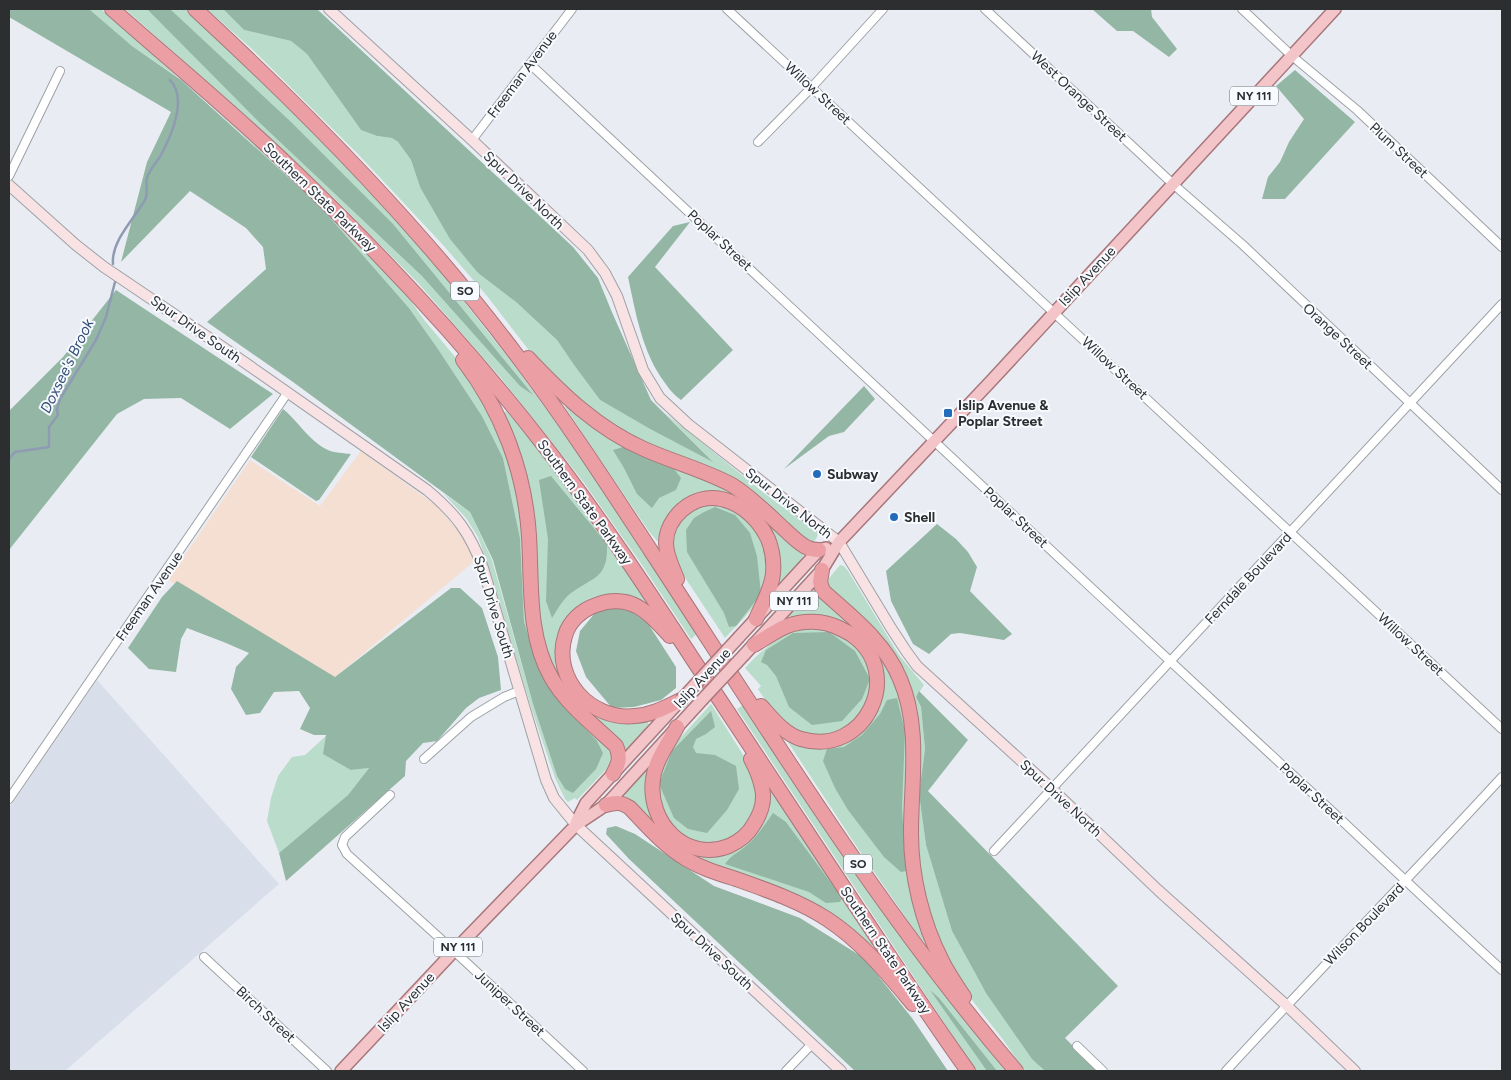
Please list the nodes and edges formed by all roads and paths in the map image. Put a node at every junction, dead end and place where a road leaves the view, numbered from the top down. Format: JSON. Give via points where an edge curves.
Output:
{"nodes":[{"id":1,"x":112,"y":9,"type":"edge"},
{"id":2,"x":195,"y":9,"type":"edge"},
{"id":3,"x":329,"y":9,"type":"edge"},
{"id":4,"x":727,"y":9,"type":"edge"},
{"id":5,"x":883,"y":9,"type":"edge"},
{"id":6,"x":985,"y":9,"type":"edge"},
{"id":7,"x":1242,"y":9,"type":"edge"},
{"id":8,"x":1335,"y":9,"type":"edge"},
{"id":9,"x":568,"y":10,"type":"edge"},
{"id":10,"x":1292,"y":56,"type":"junction"},
{"id":11,"x":530,"y":64,"type":"junction"},
{"id":12,"x":60,"y":71,"type":"dead end"},
{"id":13,"x":812,"y":87,"type":"junction"},
{"id":14,"x":472,"y":140,"type":"junction"},
{"id":15,"x":758,"y":142,"type":"dead end"},
{"id":16,"x":9,"y":176,"type":"edge"},
{"id":17,"x":1173,"y":184,"type":"junction"},
{"id":18,"x":9,"y":185,"type":"edge"},
{"id":19,"x":1502,"y":247,"type":"edge"},
{"id":20,"x":401,"y":278,"type":"junction"},
{"id":21,"x":474,"y":301,"type":"junction"},
{"id":22,"x":1502,"y":304,"type":"edge"},
{"id":23,"x":1054,"y":312,"type":"junction"},
{"id":24,"x":288,"y":392,"type":"junction"},
{"id":25,"x":1410,"y":404,"type":"junction"},
{"id":26,"x":935,"y":441,"type":"junction"},
{"id":27,"x":1502,"y":490,"type":"edge"},
{"id":28,"x":1290,"y":532,"type":"junction"},
{"id":29,"x":839,"y":542,"type":"junction"},
{"id":30,"x":819,"y":550,"type":"junction"},
{"id":31,"x":822,"y":570,"type":"junction"},
{"id":32,"x":690,"y":610,"type":"junction"},
{"id":33,"x":756,"y":619,"type":"junction"},
{"id":34,"x":754,"y":645,"type":"junction"},
{"id":35,"x":695,"y":662,"type":"junction"},
{"id":36,"x":1169,"y":662,"type":"junction"},
{"id":37,"x":734,"y":678,"type":"junction"},
{"id":38,"x":519,"y":691,"type":"junction"},
{"id":39,"x":681,"y":700,"type":"junction"},
{"id":40,"x":737,"y":726,"type":"junction"},
{"id":41,"x":677,"y":727,"type":"junction"},
{"id":42,"x":1502,"y":729,"type":"edge"},
{"id":43,"x":424,"y":760,"type":"dead end"},
{"id":44,"x":612,"y":774,"type":"junction"},
{"id":45,"x":1502,"y":777,"type":"edge"},
{"id":46,"x":1051,"y":788,"type":"junction"},
{"id":47,"x":390,"y":795,"type":"dead end"},
{"id":48,"x":9,"y":799,"type":"edge"},
{"id":49,"x":606,"y":805,"type":"junction"},
{"id":50,"x":576,"y":825,"type":"junction"},
{"id":51,"x":994,"y":851,"type":"dead end"},
{"id":52,"x":1405,"y":882,"type":"junction"},
{"id":53,"x":454,"y":951,"type":"junction"},
{"id":54,"x":204,"y":957,"type":"dead end"},
{"id":55,"x":1502,"y":970,"type":"edge"},
{"id":56,"x":1286,"y":1005,"type":"junction"},
{"id":57,"x":991,"y":1042,"type":"junction"},
{"id":58,"x":812,"y":1044,"type":"junction"},
{"id":59,"x":1077,"y":1046,"type":"dead end"},
{"id":60,"x":954,"y":1052,"type":"junction"},
{"id":61,"x":328,"y":1071,"type":"edge"},
{"id":62,"x":341,"y":1071,"type":"edge"},
{"id":63,"x":583,"y":1071,"type":"edge"},
{"id":64,"x":786,"y":1071,"type":"edge"},
{"id":65,"x":841,"y":1071,"type":"edge"},
{"id":66,"x":968,"y":1071,"type":"edge"},
{"id":67,"x":1016,"y":1071,"type":"edge"},
{"id":68,"x":1103,"y":1071,"type":"edge"},
{"id":69,"x":1226,"y":1071,"type":"edge"},
{"id":70,"x":1355,"y":1071,"type":"edge"}],
"edges":[{"from":1,"to":20,"type":"highway","name":"Southern State Parkway","number":"SO","via":[[290,167]]},
{"from":2,"to":21,"type":"highway","name":"Southern State Parkway","number":"SO","via":[[312,120]]},
{"from":3,"to":14,"type":"street","name":"Spur Drive North"},
{"from":4,"to":13,"type":"street","name":"Willow Street"},
{"from":5,"to":13,"type":"street"},
{"from":6,"to":17,"type":"street","name":"West Orange Street"},
{"from":7,"to":10,"type":"street","name":"Plum Street"},
{"from":8,"to":10,"type":"main road","name":"Islip Avenue","number":"NY 111"},
{"from":9,"to":11,"type":"street","name":"Freeman Avenue"},
{"from":10,"to":17,"type":"main road","name":"Islip Avenue","number":"NY 111"},
{"from":10,"to":19,"type":"street","name":"Plum Street","via":[[1357,110]]},
{"from":11,"to":14,"type":"street","name":"Freeman Avenue"},
{"from":11,"to":26,"type":"street","name":"Poplar Street"},
{"from":12,"to":16,"type":"street"},
{"from":13,"to":15,"type":"street"},
{"from":13,"to":23,"type":"street","name":"Willow Street"},
{"from":14,"to":29,"type":"street","name":"Spur Drive North","via":[[599,264],[617,296],[643,370],[664,402]]},
{"from":17,"to":23,"type":"main road","name":"Islip Avenue","number":"NY 111"},
{"from":17,"to":25,"type":"street","name":"Orange Street","via":[[1243,245]]},
{"from":18,"to":24,"type":"street","name":"Spur Drive South","via":[[104,267]]},
{"from":20,"to":35,"type":"highway","name":"Southern State Parkway","number":"SO","via":[[490,378],[544,445],[642,580]]},
{"from":20,"to":44,"type":"highway","via":[[473,373],[506,434],[525,500],[534,616],[542,658],[567,700],[616,746],[619,762]]},
{"from":21,"to":30,"type":"highway","via":[[550,381],[610,431],[643,449],[732,486],[757,504],[800,544]]},
{"from":21,"to":32,"type":"highway","name":"Southern State Parkway","number":"SO","via":[[562,417]]},
{"from":22,"to":25,"type":"street","name":"Ferndale Boulevard"},
{"from":23,"to":26,"type":"main road","name":"Islip Avenue","number":"NY 111"},
{"from":23,"to":28,"type":"street","name":"Willow Street"},
{"from":24,"to":38,"type":"street","name":"Spur Drive South","via":[[427,490],[465,529],[483,568]]},
{"from":24,"to":48,"type":"street","name":"Freeman Avenue"},
{"from":25,"to":27,"type":"street","name":"Orange Street"},
{"from":25,"to":28,"type":"street","name":"Ferndale Boulevard"},
{"from":26,"to":29,"type":"main road","name":"Islip Avenue","number":"NY 111"},
{"from":26,"to":36,"type":"street","name":"Poplar Street"},
{"from":28,"to":36,"type":"street","name":"Ferndale Boulevard"},
{"from":28,"to":42,"type":"street","name":"Willow Street"},
{"from":29,"to":30,"type":"main road","name":"Islip Avenue","number":"NY 111"},
{"from":29,"to":31,"type":"main road","name":"Islip Avenue","number":"NY 111"},
{"from":29,"to":46,"type":"street","name":"Spur Drive North","via":[[917,666]]},
{"from":30,"to":33,"type":"main road","name":"Islip Avenue","number":"NY 111"},
{"from":31,"to":34,"type":"main road","name":"Islip Avenue","number":"NY 111"},
{"from":31,"to":57,"type":"highway","via":[[820,582],[823,591],[869,633],[888,656],[900,679],[909,707],[913,736],[911,834],[920,900],[942,960]]},
{"from":32,"to":33,"type":"highway","via":[[669,559],[666,543],[669,529],[675,516],[687,506],[700,499],[715,497],[731,501],[745,510],[758,522],[768,540],[773,574]]},
{"from":32,"to":37,"type":"highway","name":"Southern State Parkway","number":"SO"},
{"from":33,"to":39,"type":"main road","name":"Islip Avenue","number":"NY 111","bridge":true},
{"from":34,"to":37,"type":"highway","via":[[787,626],[803,622],[820,622],[852,634],[865,646],[874,662],[878,680],[870,711],[848,734],[833,741],[800,739],[783,730]]},
{"from":34,"to":41,"type":"main road","name":"Islip Avenue","number":"NY 111","bridge":true},
{"from":35,"to":39,"type":"highway","via":[[649,614],[620,601],[605,601],[590,607],[567,628],[562,661],[567,678],[588,704],[619,716],[634,717],[650,714]]},
{"from":35,"to":40,"type":"highway","name":"Southern State Parkway","number":"SO"},
{"from":36,"to":46,"type":"street","name":"Ferndale Boulevard"},
{"from":36,"to":52,"type":"street","name":"Poplar Street"},
{"from":37,"to":57,"type":"highway","name":"Southern State Parkway","number":"SO","via":[[869,880]]},
{"from":38,"to":43,"type":"street","via":[[471,717]]},
{"from":38,"to":50,"type":"street","name":"Spur Drive South","via":[[546,780],[554,798]]},
{"from":39,"to":44,"type":"main road","name":"Islip Avenue","number":"NY 111"},
{"from":40,"to":41,"type":"highway","via":[[757,772],[763,803],[750,832],[738,842],[707,850],[690,847],[675,838],[656,812],[652,796],[657,763]]},
{"from":40,"to":60,"type":"highway","name":"Southern State Parkway","number":"SO"},
{"from":41,"to":49,"type":"main road","name":"Islip Avenue","number":"NY 111"},
{"from":44,"to":50,"type":"main road","name":"Islip Avenue","number":"NY 111","via":[[586,803]]},
{"from":45,"to":52,"type":"street","name":"Wilson Boulevard"},
{"from":46,"to":51,"type":"street","name":"Ferndale Boulevard"},
{"from":46,"to":56,"type":"street","name":"Spur Drive North"},
{"from":47,"to":53,"type":"street","name":"Juniper Street","via":[[345,837],[342,845],[347,854]]},
{"from":49,"to":50,"type":"main road","name":"Islip Avenue","number":"NY 111"},
{"from":49,"to":60,"type":"highway","via":[[624,804],[662,841],[704,868],[767,890],[826,918],[854,938],[880,965]]},
{"from":50,"to":53,"type":"main road","name":"Islip Avenue","number":"NY 111"},
{"from":50,"to":58,"type":"street","name":"Spur Drive South"},
{"from":52,"to":55,"type":"street","name":"Poplar Street"},
{"from":52,"to":56,"type":"street","name":"Wilson Boulevard"},
{"from":53,"to":62,"type":"main road","name":"Islip Avenue","number":"NY 111"},
{"from":53,"to":63,"type":"street","name":"Juniper Street"},
{"from":54,"to":61,"type":"street","name":"Birch Street"},
{"from":56,"to":69,"type":"street","name":"Wilson Boulevard"},
{"from":56,"to":70,"type":"street","name":"Spur Drive North"},
{"from":57,"to":67,"type":"highway","name":"Southern State Parkway","number":"SO"},
{"from":58,"to":64,"type":"street"},
{"from":58,"to":65,"type":"street","name":"Spur Drive South"},
{"from":59,"to":68,"type":"street"},
{"from":60,"to":66,"type":"highway","name":"Southern State Parkway","number":"SO"}]}
